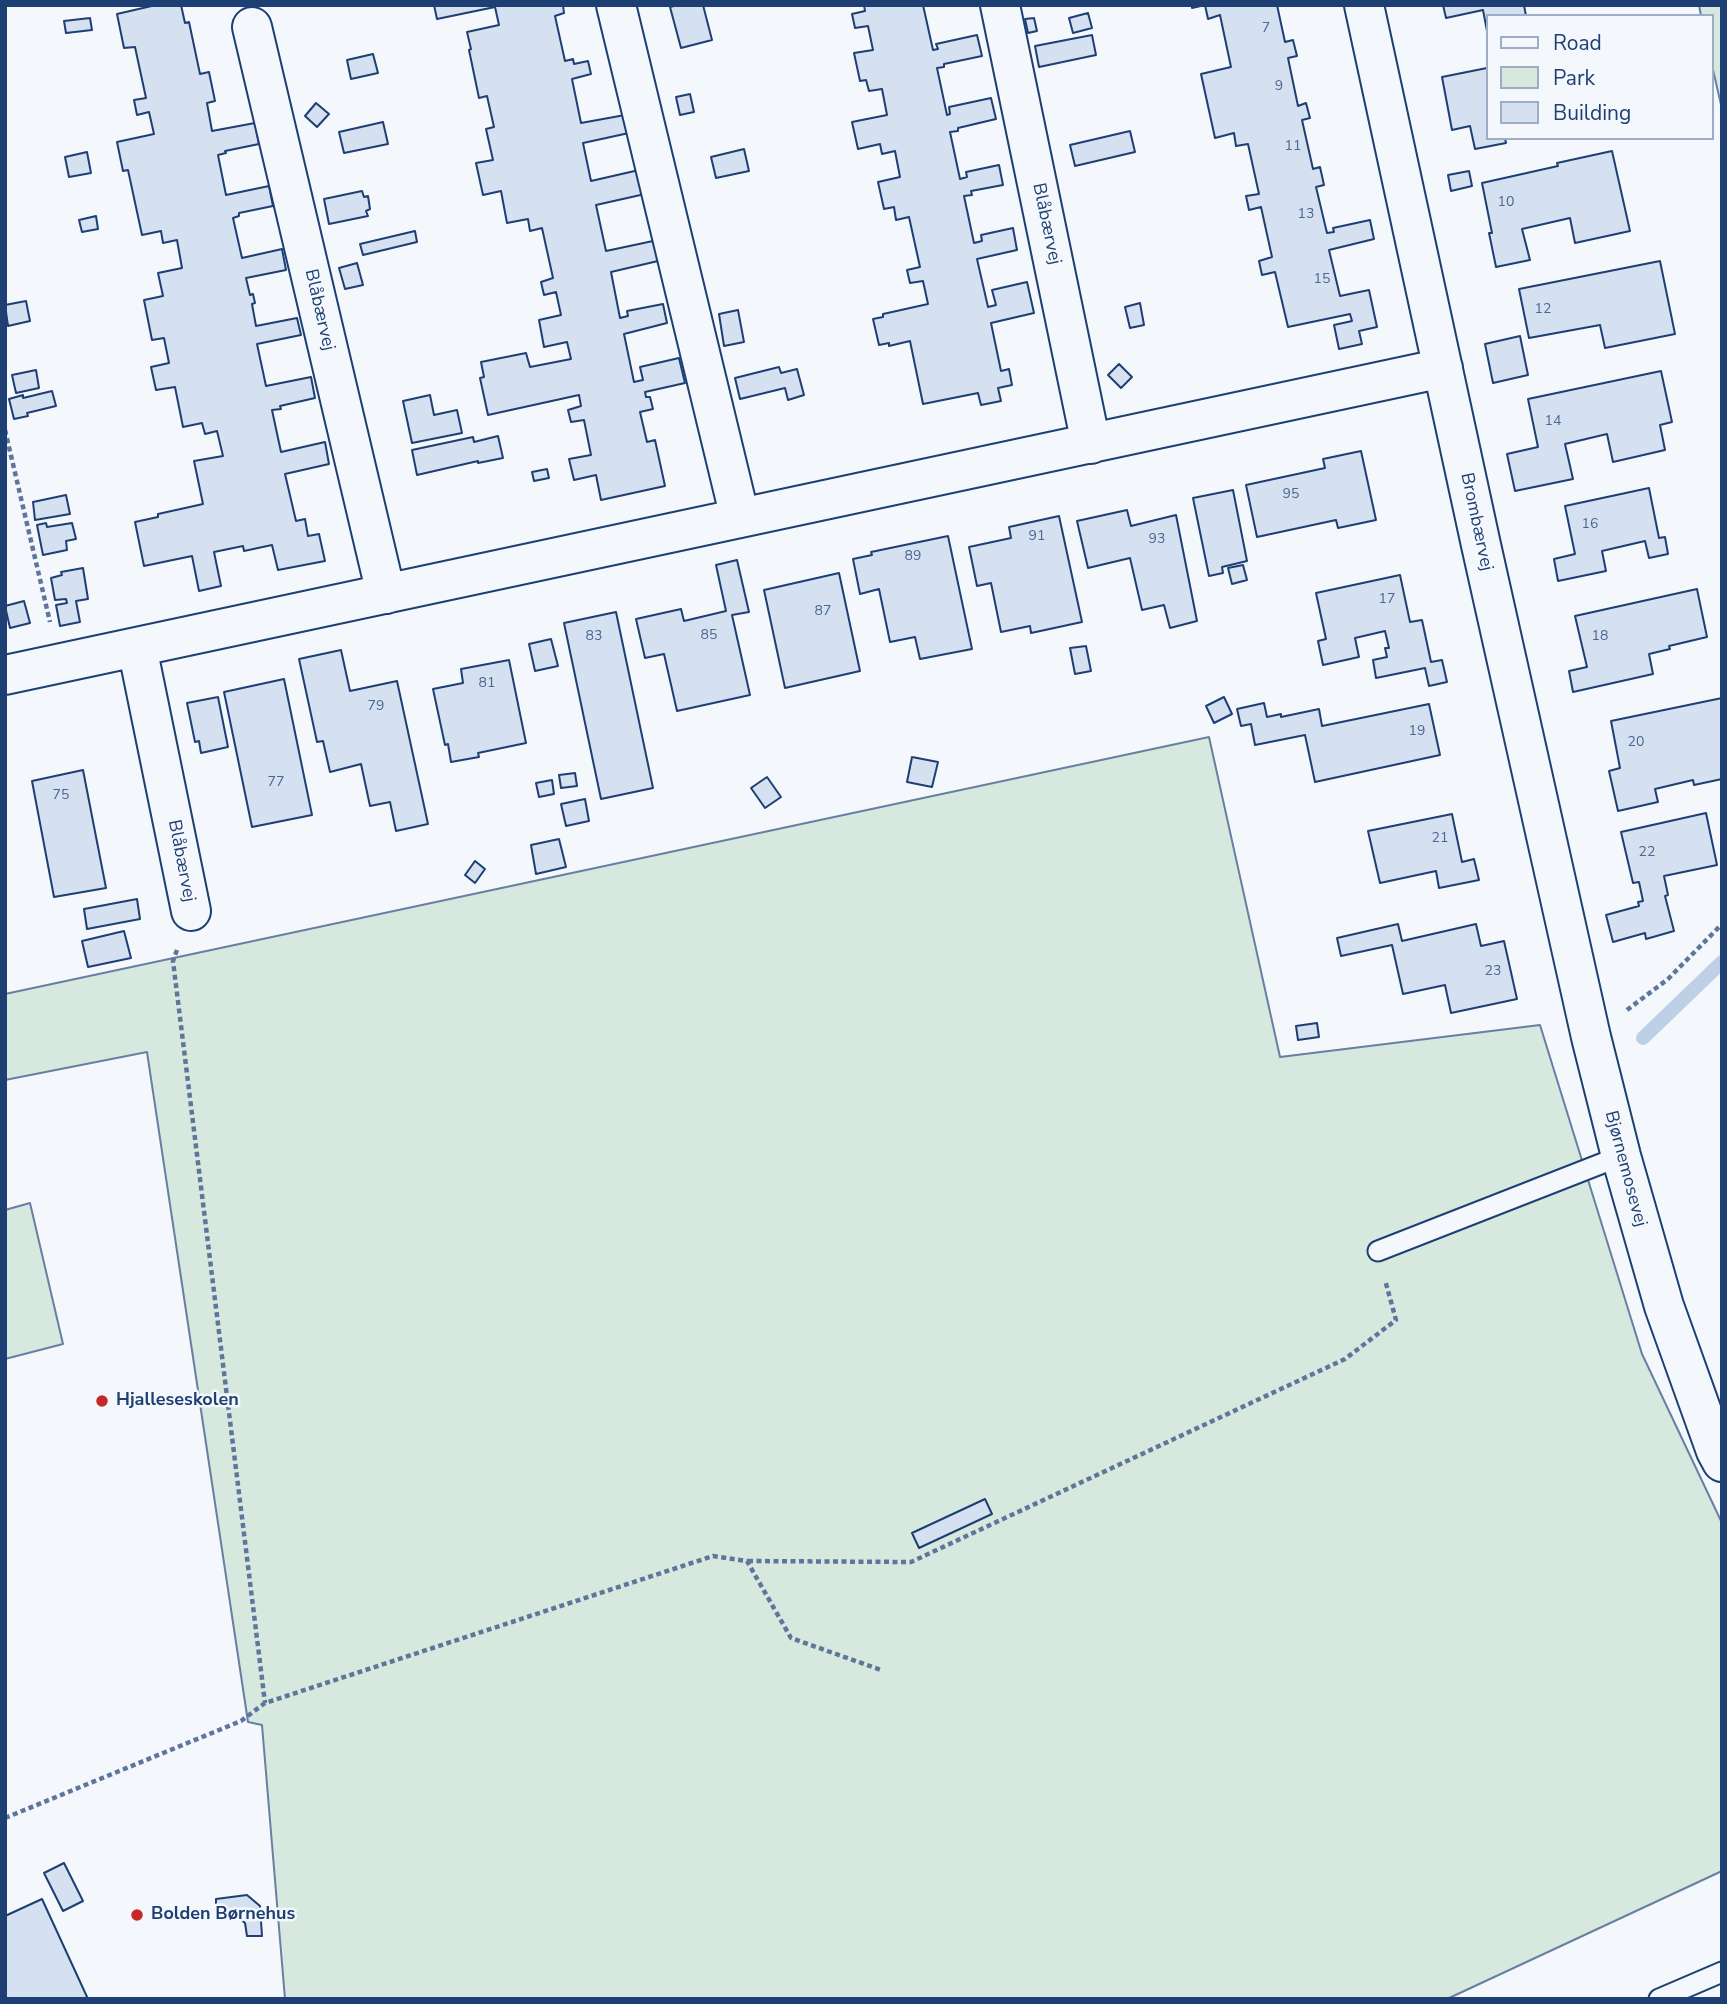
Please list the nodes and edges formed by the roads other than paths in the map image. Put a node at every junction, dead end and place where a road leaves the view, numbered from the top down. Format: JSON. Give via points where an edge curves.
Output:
{"nodes":[{"id":1,"x":616,"y":5,"type":"edge"},
{"id":2,"x":1000,"y":5,"type":"edge"},
{"id":3,"x":1364,"y":5,"type":"edge"},
{"id":4,"x":252,"y":27,"type":"dead end"},
{"id":5,"x":1443,"y":368,"type":"junction"},
{"id":6,"x":1091,"y":443,"type":"junction"},
{"id":7,"x":740,"y":519,"type":"junction"},
{"id":8,"x":386,"y":594,"type":"junction"},
{"id":9,"x":137,"y":646,"type":"junction"},
{"id":10,"x":5,"y":675,"type":"edge"},
{"id":11,"x":191,"y":911,"type":"road end"},
{"id":12,"x":1591,"y":1037,"type":"joint"},
{"id":13,"x":1621,"y":1156,"type":"junction"},
{"id":14,"x":1378,"y":1251,"type":"road end"},
{"id":15,"x":1722,"y":1462,"type":"edge"},
{"id":16,"x":1722,"y":1972,"type":"edge"},
{"id":17,"x":1660,"y":1999,"type":"edge"}],
"edges":[{"from":1,"to":7,"type":"street"},
{"from":2,"to":6,"type":"street","name":"Blåbærvej"},
{"from":3,"to":5,"type":"street","name":"Brombærvej"},
{"from":4,"to":8,"type":"street","name":"Blåbærvej"},
{"from":5,"to":6,"type":"street"},
{"from":5,"to":12,"type":"street","name":"Brombærvej"},
{"from":6,"to":7,"type":"street"},
{"from":7,"to":8,"type":"street"},
{"from":8,"to":9,"type":"street"},
{"from":9,"to":10,"type":"street"},
{"from":9,"to":11,"type":"street","name":"Blåbærvej"},
{"from":12,"to":13,"type":"street","name":"Bjørnemosevej"},
{"from":13,"to":14,"type":"lane"},
{"from":13,"to":15,"type":"street","name":"Bjørnemosevej","via":[[1664,1306]]},
{"from":16,"to":17,"type":"lane"}]}
